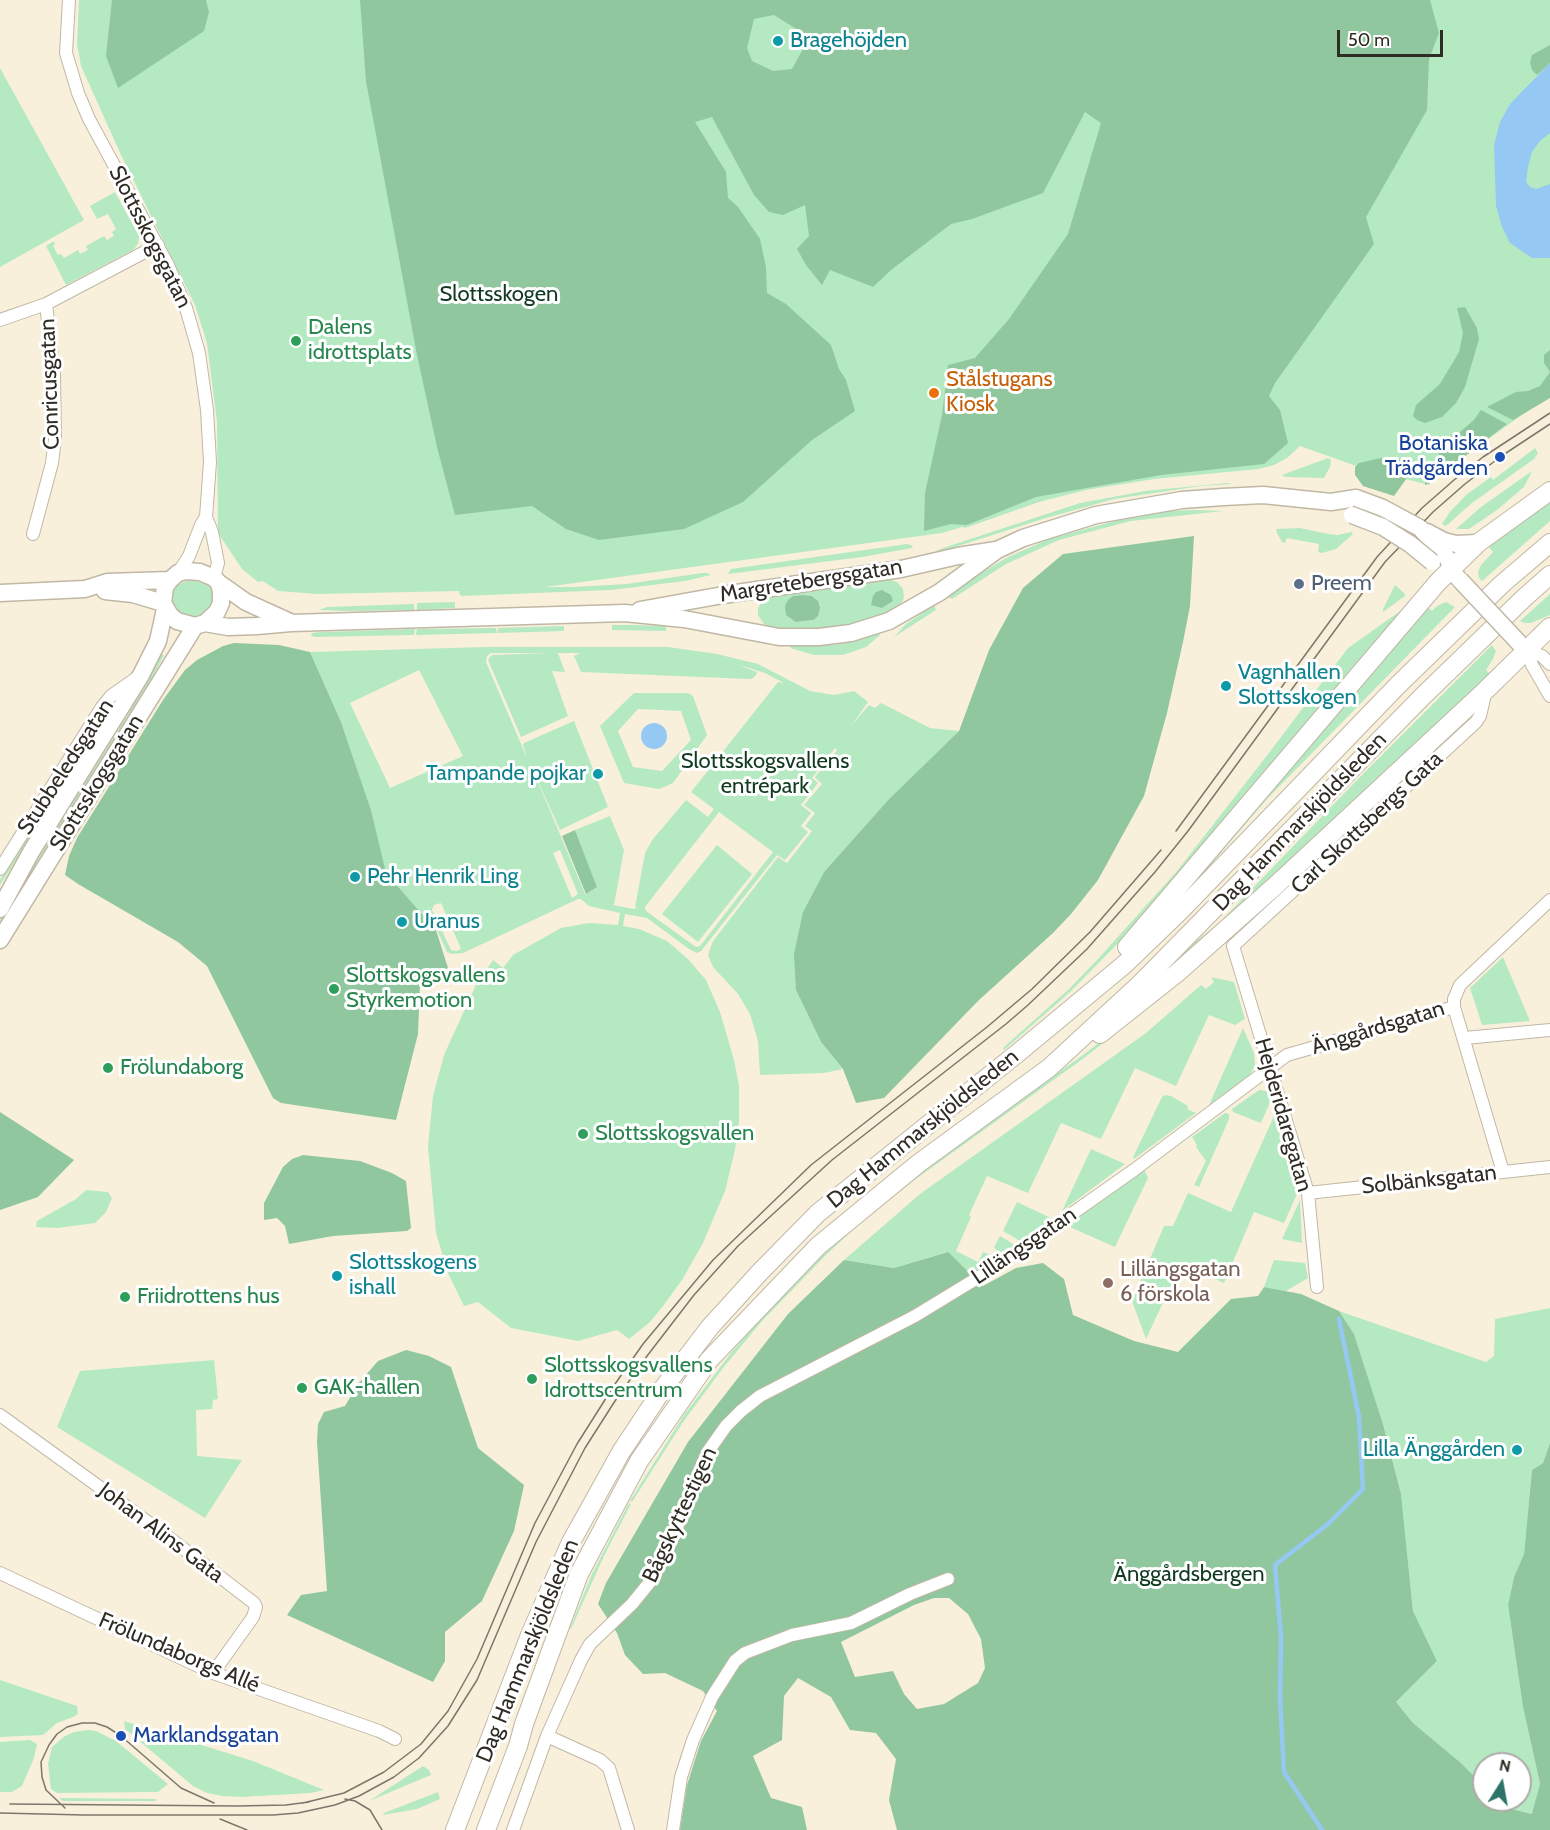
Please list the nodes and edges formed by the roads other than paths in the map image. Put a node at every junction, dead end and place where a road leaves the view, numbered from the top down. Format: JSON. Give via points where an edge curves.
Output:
{"nodes":[{"id":1,"x":69,"y":0,"type":"edge"},
{"id":2,"x":158,"y":245,"type":"junction"},
{"id":3,"x":46,"y":304,"type":"junction"},
{"id":4,"x":0,"y":320,"type":"edge"},
{"id":5,"x":1550,"y":491,"type":"edge"},
{"id":6,"x":1354,"y":507,"type":"junction"},
{"id":7,"x":206,"y":518,"type":"junction"},
{"id":8,"x":33,"y":534,"type":"dead end"},
{"id":9,"x":1478,"y":543,"type":"junction"},
{"id":10,"x":1550,"y":543,"type":"edge"},
{"id":11,"x":997,"y":550,"type":"junction"},
{"id":12,"x":1438,"y":551,"type":"junction"},
{"id":13,"x":1455,"y":575,"type":"junction"},
{"id":14,"x":1550,"y":575,"type":"edge"},
{"id":15,"x":174,"y":577,"type":"junction"},
{"id":16,"x":217,"y":581,"type":"junction"},
{"id":17,"x":93,"y":588,"type":"junction"},
{"id":18,"x":0,"y":593,"type":"edge"},
{"id":19,"x":164,"y":606,"type":"junction"},
{"id":20,"x":625,"y":613,"type":"junction"},
{"id":21,"x":291,"y":623,"type":"junction"},
{"id":22,"x":200,"y":625,"type":"junction"},
{"id":23,"x":1550,"y":627,"type":"edge"},
{"id":24,"x":1524,"y":647,"type":"junction"},
{"id":25,"x":1550,"y":664,"type":"edge"},
{"id":26,"x":141,"y":675,"type":"junction"},
{"id":27,"x":1486,"y":690,"type":"junction"},
{"id":28,"x":1550,"y":696,"type":"edge"},
{"id":29,"x":0,"y":869,"type":"edge"},
{"id":30,"x":13,"y":883,"type":"junction"},
{"id":31,"x":0,"y":896,"type":"edge"},
{"id":32,"x":1550,"y":900,"type":"edge"},
{"id":33,"x":0,"y":909,"type":"edge"},
{"id":34,"x":0,"y":940,"type":"edge"},
{"id":35,"x":1233,"y":946,"type":"joint"},
{"id":36,"x":1078,"y":1003,"type":"junction"},
{"id":37,"x":1454,"y":1007,"type":"junction"},
{"id":38,"x":1550,"y":1030,"type":"edge"},
{"id":39,"x":1465,"y":1038,"type":"junction"},
{"id":40,"x":1049,"y":1068,"type":"junction"},
{"id":41,"x":1270,"y":1068,"type":"junction"},
{"id":42,"x":1550,"y":1167,"type":"edge"},
{"id":43,"x":1503,"y":1172,"type":"junction"},
{"id":44,"x":1308,"y":1193,"type":"junction"},
{"id":45,"x":1317,"y":1287,"type":"dead end"},
{"id":46,"x":760,"y":1396,"type":"joint"},
{"id":47,"x":0,"y":1415,"type":"edge"},
{"id":48,"x":0,"y":1573,"type":"edge"},
{"id":49,"x":948,"y":1580,"type":"dead end"},
{"id":50,"x":213,"y":1673,"type":"junction"},
{"id":51,"x":547,"y":1736,"type":"junction"},
{"id":52,"x":395,"y":1739,"type":"dead end"},
{"id":53,"x":455,"y":1830,"type":"edge"},
{"id":54,"x":486,"y":1830,"type":"edge"},
{"id":55,"x":513,"y":1830,"type":"edge"},
{"id":56,"x":628,"y":1830,"type":"edge"},
{"id":57,"x":673,"y":1830,"type":"edge"}],
"edges":[{"from":1,"to":2,"type":"street","name":"Slottsskogsgatan","via":[[66,52],[78,93]]},
{"from":2,"to":3,"type":"street"},
{"from":2,"to":7,"type":"street","name":"Slottsskogsgatan","via":[[186,308],[202,367],[210,462]]},
{"from":3,"to":4,"type":"street"},
{"from":3,"to":8,"type":"street","name":"Conricusgatan","via":[[54,373],[55,439]]},
{"from":5,"to":9,"type":"main road"},
{"from":6,"to":11,"type":"main road","name":"Margretebergsgatan","via":[[1263,495],[1171,502],[1126,508],[1065,524]]},
{"from":6,"to":12,"type":"main road","name":"Margretebergsgatan","bridge":true,"via":[[1410,544]]},
{"from":6,"to":12,"type":"main road","name":"Margretebergsgatan","bridge":true,"via":[[1383,508],[1420,528]]},
{"from":7,"to":15,"type":"street","name":"Slottsskogsgatan","via":[[189,556]]},
{"from":7,"to":16,"type":"street","name":"Slottsskogsgatan","via":[[218,563]]},
{"from":9,"to":12,"type":"main road","via":[[1456,543]]},
{"from":9,"to":13,"type":"main road"},
{"from":10,"to":36,"type":"main road","name":"Dag Hammarskjöldsleden","via":[[1398,685],[1182,910]]},
{"from":11,"to":20,"type":"main road","name":"Margretebergsgatan"},
{"from":11,"to":20,"type":"main road","name":"Margretebergsgatan","via":[[905,613],[838,635],[779,637]]},
{"from":12,"to":13,"type":"main road","name":"Margretebergsgatan","via":[[1440,568]]},
{"from":13,"to":24,"type":"main road","name":"Margretebergsgatan","bridge":true},
{"from":13,"to":36,"type":"main road","via":[[1432,590]]},
{"from":14,"to":40,"type":"main road","name":"Dag Hammarskjöldsleden","via":[[1424,696],[1141,983]]},
{"from":15,"to":16,"type":"main road","name":"Margretebergsgatan","via":[[194,570]]},
{"from":15,"to":17,"type":"main road","name":"Margretebergsgatan","via":[[106,582]]},
{"from":15,"to":19,"type":"main road","via":[[165,587]]},
{"from":16,"to":21,"type":"main road","name":"Margretebergsgatan","via":[[246,602]]},
{"from":16,"to":22,"type":"main road","via":[[221,603],[217,612]]},
{"from":17,"to":18,"type":"main road","name":"Margretebergsgatan"},
{"from":17,"to":19,"type":"main road","name":"Margretebergsgatan","via":[[122,591]]},
{"from":19,"to":22,"type":"main road","name":"Margretebergsgatan","via":[[177,621]]},
{"from":19,"to":26,"type":"main road","name":"Slottsskogsgatan","via":[[158,641]]},
{"from":20,"to":21,"type":"main road","name":"Margretebergsgatan"},
{"from":21,"to":22,"type":"main road","name":"Margretebergsgatan"},
{"from":22,"to":34,"type":"main road","name":"Slottsskogsgatan"},
{"from":23,"to":24,"type":"main road"},
{"from":24,"to":25,"type":"street"},
{"from":24,"to":27,"type":"main road"},
{"from":24,"to":28,"type":"street"},
{"from":26,"to":29,"type":"street","name":"Stubbeledsgatan","via":[[102,707]]},
{"from":26,"to":30,"type":"main road","name":"Slottsskogsgatan"},
{"from":27,"to":35,"type":"street","name":"Carl Skottsbergs Gata","via":[[1476,722]]},
{"from":27,"to":40,"type":"main road","via":[[1177,973],[1111,1027]]},
{"from":30,"to":31,"type":"main road","name":"Slottsskogsgatan"},
{"from":30,"to":33,"type":"main road","name":"Slottsskogsgatan"},
{"from":32,"to":37,"type":"street","name":"Änggårdsgatan","via":[[1460,985]]},
{"from":35,"to":41,"type":"street","name":"Hejderidaregatan"},
{"from":36,"to":53,"type":"main road","name":"Dag Hammarskjöldsleden","via":[[818,1213],[691,1351],[621,1452],[571,1542],[530,1635]]},
{"from":37,"to":39,"type":"street"},
{"from":37,"to":41,"type":"street","name":"Änggårdsgatan","via":[[1287,1056]]},
{"from":38,"to":39,"type":"street"},
{"from":39,"to":43,"type":"street"},
{"from":40,"to":54,"type":"main road","name":"Dag Hammarskjöldsleden","via":[[854,1215],[818,1246],[708,1360],[639,1461],[579,1574]]},
{"from":41,"to":44,"type":"street","name":"Hejderidaregatan"},
{"from":41,"to":46,"type":"street","name":"Lillängsgatan","via":[[1002,1263],[915,1316]]},
{"from":42,"to":43,"type":"street","name":"Solbänksgatan"},
{"from":43,"to":44,"type":"street","name":"Solbänksgatan"},
{"from":44,"to":45,"type":"street","name":"Hejderidaregatan"},
{"from":46,"to":51,"type":"street","name":"Bågskyttestigen","via":[[726,1426],[712,1445],[654,1577],[590,1644]]},
{"from":47,"to":50,"type":"street","name":"Johan Alins Gata","via":[[254,1603],[253,1617]]},
{"from":48,"to":50,"type":"street","name":"Frölundaborgs Allé"},
{"from":49,"to":57,"type":"street","via":[[851,1623],[792,1635],[745,1653],[735,1661],[712,1697],[693,1740],[681,1777]]},
{"from":50,"to":52,"type":"street","name":"Frölundaborgs Allé"},
{"from":51,"to":55,"type":"street","name":"Bågskyttestigen"},
{"from":51,"to":56,"type":"street","via":[[609,1768]]}]}
